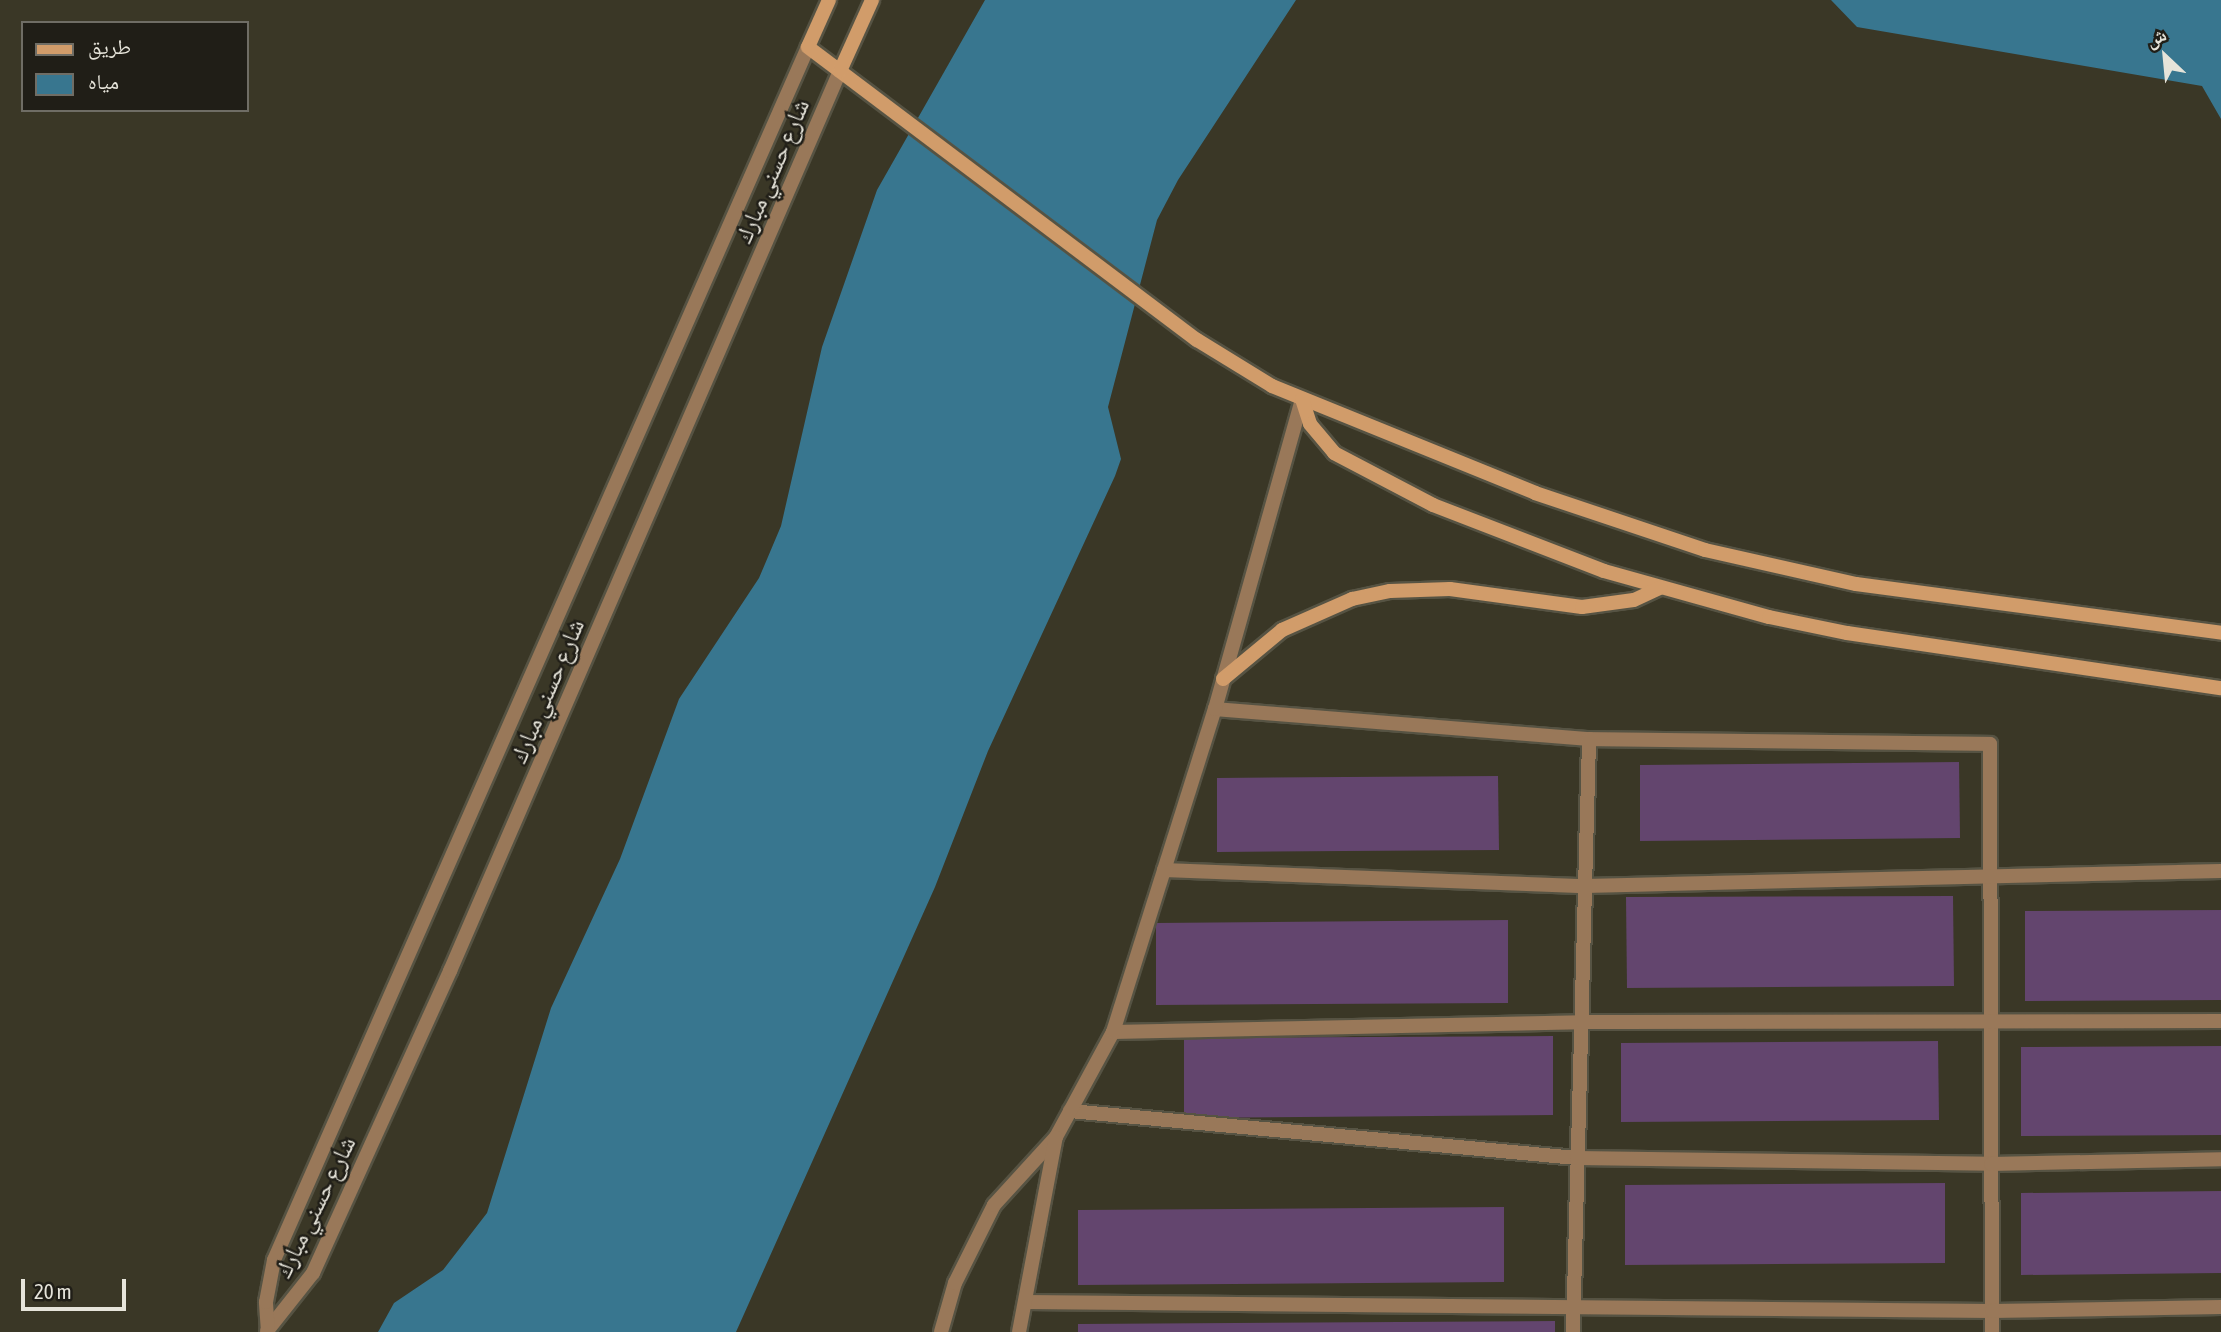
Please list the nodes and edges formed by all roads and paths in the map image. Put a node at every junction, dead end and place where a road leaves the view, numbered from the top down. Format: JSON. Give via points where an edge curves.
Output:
{"nodes":[{"id":1,"x":829,"y":0,"type":"edge"},
{"id":2,"x":872,"y":0,"type":"edge"},
{"id":3,"x":808,"y":47,"type":"junction"},
{"id":4,"x":840,"y":71,"type":"junction"},
{"id":5,"x":1303,"y":399,"type":"junction"},
{"id":6,"x":1660,"y":588,"type":"junction"},
{"id":7,"x":2221,"y":634,"type":"edge"},
{"id":8,"x":1223,"y":678,"type":"junction"},
{"id":9,"x":2221,"y":688,"type":"edge"},
{"id":10,"x":1215,"y":709,"type":"junction"},
{"id":11,"x":1589,"y":739,"type":"junction"},
{"id":12,"x":1164,"y":870,"type":"junction"},
{"id":13,"x":2221,"y":872,"type":"edge"},
{"id":14,"x":1990,"y":878,"type":"junction"},
{"id":15,"x":1585,"y":886,"type":"junction"},
{"id":16,"x":1991,"y":1019,"type":"junction"},
{"id":17,"x":2221,"y":1021,"type":"edge"},
{"id":18,"x":1581,"y":1022,"type":"junction"},
{"id":19,"x":1113,"y":1031,"type":"junction"},
{"id":20,"x":1070,"y":1111,"type":"junction"},
{"id":21,"x":1056,"y":1137,"type":"junction"},
{"id":22,"x":1577,"y":1158,"type":"junction"},
{"id":23,"x":2221,"y":1159,"type":"edge"},
{"id":24,"x":1991,"y":1164,"type":"junction"},
{"id":25,"x":1026,"y":1302,"type":"junction"},
{"id":26,"x":2221,"y":1307,"type":"edge"},
{"id":27,"x":1573,"y":1308,"type":"junction"},
{"id":28,"x":1992,"y":1311,"type":"junction"},
{"id":29,"x":267,"y":1331,"type":"edge"},
{"id":30,"x":941,"y":1332,"type":"edge"},
{"id":31,"x":1019,"y":1332,"type":"edge"},
{"id":32,"x":1573,"y":1332,"type":"edge"},
{"id":33,"x":1992,"y":1332,"type":"edge"}],
"edges":[{"from":1,"to":3,"type":"main road","name":"شارع حسني مبارك"},
{"from":2,"to":4,"type":"main road","name":"شارع حسني مبارك"},
{"from":3,"to":4,"type":"main road"},
{"from":3,"to":29,"type":"street","name":"شارع حسني مبارك","via":[[274,1259],[266,1302]]},
{"from":4,"to":5,"type":"main road","via":[[1197,340]]},
{"from":4,"to":29,"type":"street","name":"شارع حسني مبارك","via":[[439,996],[313,1272]]},
{"from":5,"to":6,"type":"main road","via":[[1310,424],[1334,453],[1433,505],[1517,540]]},
{"from":5,"to":7,"type":"main road","via":[[1535,493],[1705,550],[1856,584]]},
{"from":5,"to":8,"type":"street"},
{"from":6,"to":8,"type":"main road","via":[[1634,600],[1583,607],[1450,589],[1390,591],[1352,599],[1305,618],[1251,652]]},
{"from":6,"to":9,"type":"main road","via":[[1847,633]]},
{"from":8,"to":10,"type":"street"},
{"from":10,"to":11,"type":"street"},
{"from":10,"to":12,"type":"street"},
{"from":11,"to":14,"type":"street","via":[[1990,744]]},
{"from":11,"to":15,"type":"street"},
{"from":12,"to":15,"type":"street"},
{"from":12,"to":19,"type":"street"},
{"from":13,"to":14,"type":"street"},
{"from":14,"to":15,"type":"street"},
{"from":14,"to":16,"type":"street"},
{"from":15,"to":18,"type":"street"},
{"from":16,"to":17,"type":"street"},
{"from":16,"to":18,"type":"street"},
{"from":16,"to":24,"type":"street"},
{"from":18,"to":19,"type":"street"},
{"from":18,"to":22,"type":"street"},
{"from":19,"to":20,"type":"street"},
{"from":20,"to":21,"type":"street"},
{"from":20,"to":22,"type":"street"},
{"from":21,"to":25,"type":"street"},
{"from":21,"to":30,"type":"street","via":[[994,1205],[955,1283]]},
{"from":22,"to":24,"type":"street"},
{"from":22,"to":27,"type":"street"},
{"from":23,"to":24,"type":"street"},
{"from":24,"to":28,"type":"street"},
{"from":25,"to":27,"type":"street"},
{"from":25,"to":31,"type":"street"},
{"from":26,"to":28,"type":"street"},
{"from":27,"to":28,"type":"street"},
{"from":27,"to":32,"type":"street"},
{"from":28,"to":33,"type":"street"}]}
